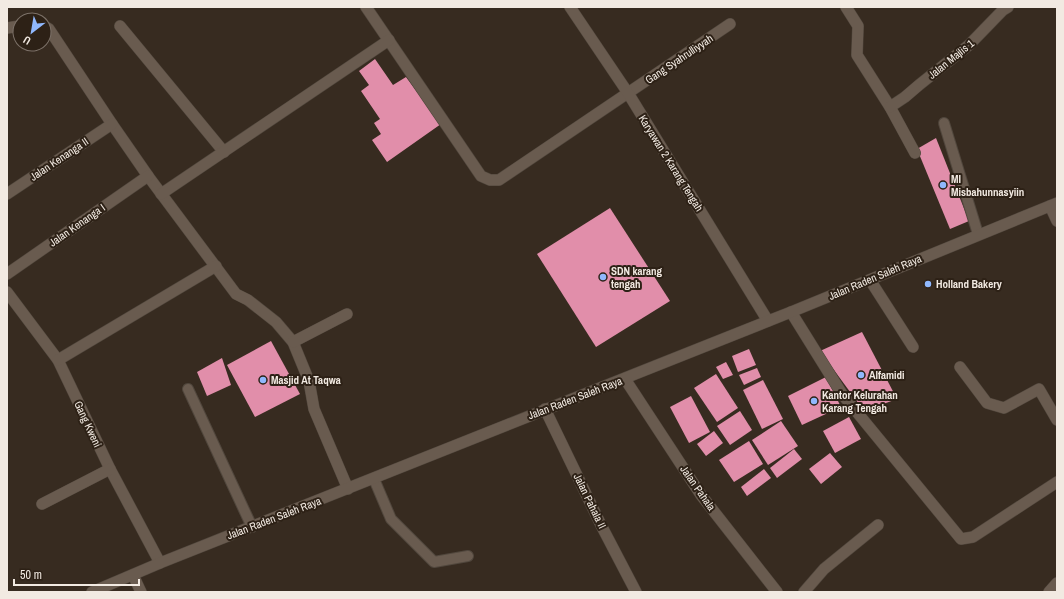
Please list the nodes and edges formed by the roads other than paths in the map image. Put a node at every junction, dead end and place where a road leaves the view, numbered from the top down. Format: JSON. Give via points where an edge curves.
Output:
{"nodes":[{"id":1,"x":366,"y":7,"type":"edge"},
{"id":2,"x":570,"y":7,"type":"edge"},
{"id":3,"x":846,"y":7,"type":"edge"},
{"id":4,"x":1004,"y":8,"type":"edge"},
{"id":5,"x":730,"y":24,"type":"dead end"},
{"id":6,"x":120,"y":26,"type":"dead end"},
{"id":7,"x":52,"y":34,"type":"edge"},
{"id":8,"x":389,"y":40,"type":"junction"},
{"id":9,"x":628,"y":93,"type":"junction"},
{"id":10,"x":890,"y":107,"type":"junction"},
{"id":11,"x":944,"y":123,"type":"dead end"},
{"id":12,"x":112,"y":124,"type":"junction"},
{"id":13,"x":224,"y":152,"type":"junction"},
{"id":14,"x":915,"y":153,"type":"dead end"},
{"id":15,"x":148,"y":176,"type":"junction"},
{"id":16,"x":7,"y":194,"type":"edge"},
{"id":17,"x":161,"y":194,"type":"junction"},
{"id":18,"x":1053,"y":204,"type":"edge"},
{"id":19,"x":1057,"y":221,"type":"edge"},
{"id":20,"x":978,"y":234,"type":"junction"},
{"id":21,"x":216,"y":266,"type":"junction"},
{"id":22,"x":7,"y":274,"type":"edge"},
{"id":23,"x":870,"y":280,"type":"junction"},
{"id":24,"x":7,"y":292,"type":"edge"},
{"id":25,"x":791,"y":312,"type":"junction"},
{"id":26,"x":346,"y":314,"type":"dead end"},
{"id":27,"x":768,"y":321,"type":"junction"},
{"id":28,"x":293,"y":342,"type":"junction"},
{"id":29,"x":913,"y":347,"type":"dead end"},
{"id":30,"x":58,"y":360,"type":"junction"},
{"id":31,"x":960,"y":367,"type":"dead end"},
{"id":32,"x":624,"y":379,"type":"junction"},
{"id":33,"x":188,"y":389,"type":"dead end"},
{"id":34,"x":545,"y":409,"type":"junction"},
{"id":35,"x":1057,"y":420,"type":"edge"},
{"id":36,"x":110,"y":469,"type":"junction"},
{"id":37,"x":374,"y":479,"type":"junction"},
{"id":38,"x":1057,"y":482,"type":"edge"},
{"id":39,"x":348,"y":489,"type":"junction"},
{"id":40,"x":42,"y":504,"type":"dead end"},
{"id":41,"x":878,"y":525,"type":"dead end"},
{"id":42,"x":252,"y":527,"type":"junction"},
{"id":43,"x":468,"y":556,"type":"dead end"},
{"id":44,"x":160,"y":563,"type":"junction"},
{"id":45,"x":133,"y":575,"type":"junction"},
{"id":46,"x":1057,"y":583,"type":"edge"},
{"id":47,"x":92,"y":592,"type":"edge"},
{"id":48,"x":141,"y":592,"type":"edge"},
{"id":49,"x":636,"y":592,"type":"edge"},
{"id":50,"x":777,"y":592,"type":"edge"},
{"id":51,"x":804,"y":592,"type":"edge"},
{"id":52,"x":1049,"y":592,"type":"edge"}],
"edges":[{"from":1,"to":8,"type":"street","name":"Gang Syahrulliyyah"},
{"from":2,"to":9,"type":"street","name":"Karyawan 2 Karang Tengah"},
{"from":3,"to":10,"type":"street","via":[[858,26],[857,55]]},
{"from":4,"to":10,"type":"street","name":"Jalan Majlis 1","via":[[969,45]]},
{"from":5,"to":9,"type":"street","name":"Gang Syahrulliyyah"},
{"from":6,"to":13,"type":"street"},
{"from":7,"to":12,"type":"street"},
{"from":8,"to":9,"type":"street","name":"Gang Syahrulliyyah","via":[[481,176],[490,180],[499,180]]},
{"from":8,"to":13,"type":"street"},
{"from":9,"to":27,"type":"street","name":"Karyawan 2 Karang Tengah"},
{"from":10,"to":14,"type":"street"},
{"from":11,"to":20,"type":"lane"},
{"from":12,"to":15,"type":"street"},
{"from":12,"to":16,"type":"street","name":"Jalan Kenanga II"},
{"from":13,"to":17,"type":"street"},
{"from":15,"to":17,"type":"street"},
{"from":15,"to":22,"type":"street","name":"Jalan Kenanga I"},
{"from":17,"to":21,"type":"street"},
{"from":18,"to":19,"type":"street"},
{"from":18,"to":20,"type":"street","name":"Jalan Raden Saleh Raya"},
{"from":20,"to":23,"type":"street","name":"Jalan Raden Saleh Raya"},
{"from":21,"to":28,"type":"street","via":[[236,294],[276,322]]},
{"from":21,"to":30,"type":"street"},
{"from":23,"to":25,"type":"street","name":"Jalan Raden Saleh Raya"},
{"from":23,"to":29,"type":"street"},
{"from":24,"to":30,"type":"street","name":"Gang Kweni"},
{"from":25,"to":27,"type":"street","name":"Jalan Raden Saleh Raya"},
{"from":25,"to":38,"type":"street","via":[[842,394],[961,539],[973,537]]},
{"from":26,"to":28,"type":"street"},
{"from":27,"to":32,"type":"street","name":"Jalan Raden Saleh Raya"},
{"from":28,"to":39,"type":"street","via":[[309,381],[314,409]]},
{"from":30,"to":36,"type":"street","name":"Gang Kweni"},
{"from":31,"to":35,"type":"street","via":[[988,404],[1004,408],[1039,389]]},
{"from":32,"to":34,"type":"street","name":"Jalan Raden Saleh Raya"},
{"from":32,"to":50,"type":"street","name":"Jalan Pahala","via":[[701,495]]},
{"from":33,"to":42,"type":"lane"},
{"from":34,"to":37,"type":"street","name":"Jalan Raden Saleh Raya"},
{"from":34,"to":49,"type":"street","name":"Jalan Pahala II"},
{"from":36,"to":40,"type":"street"},
{"from":36,"to":44,"type":"street","name":"Gang Kweni"},
{"from":37,"to":39,"type":"street","name":"Jalan Raden Saleh Raya"},
{"from":37,"to":43,"type":"lane","via":[[391,519],[434,562]]},
{"from":39,"to":42,"type":"street","name":"Jalan Raden Saleh Raya"},
{"from":41,"to":51,"type":"street","via":[[824,569]]},
{"from":42,"to":44,"type":"street","name":"Jalan Raden Saleh Raya"},
{"from":44,"to":45,"type":"street","name":"Jalan Raden Saleh Raya"},
{"from":45,"to":47,"type":"street","name":"Jalan Raden Saleh Raya"},
{"from":45,"to":48,"type":"street"},
{"from":46,"to":52,"type":"street"}]}
